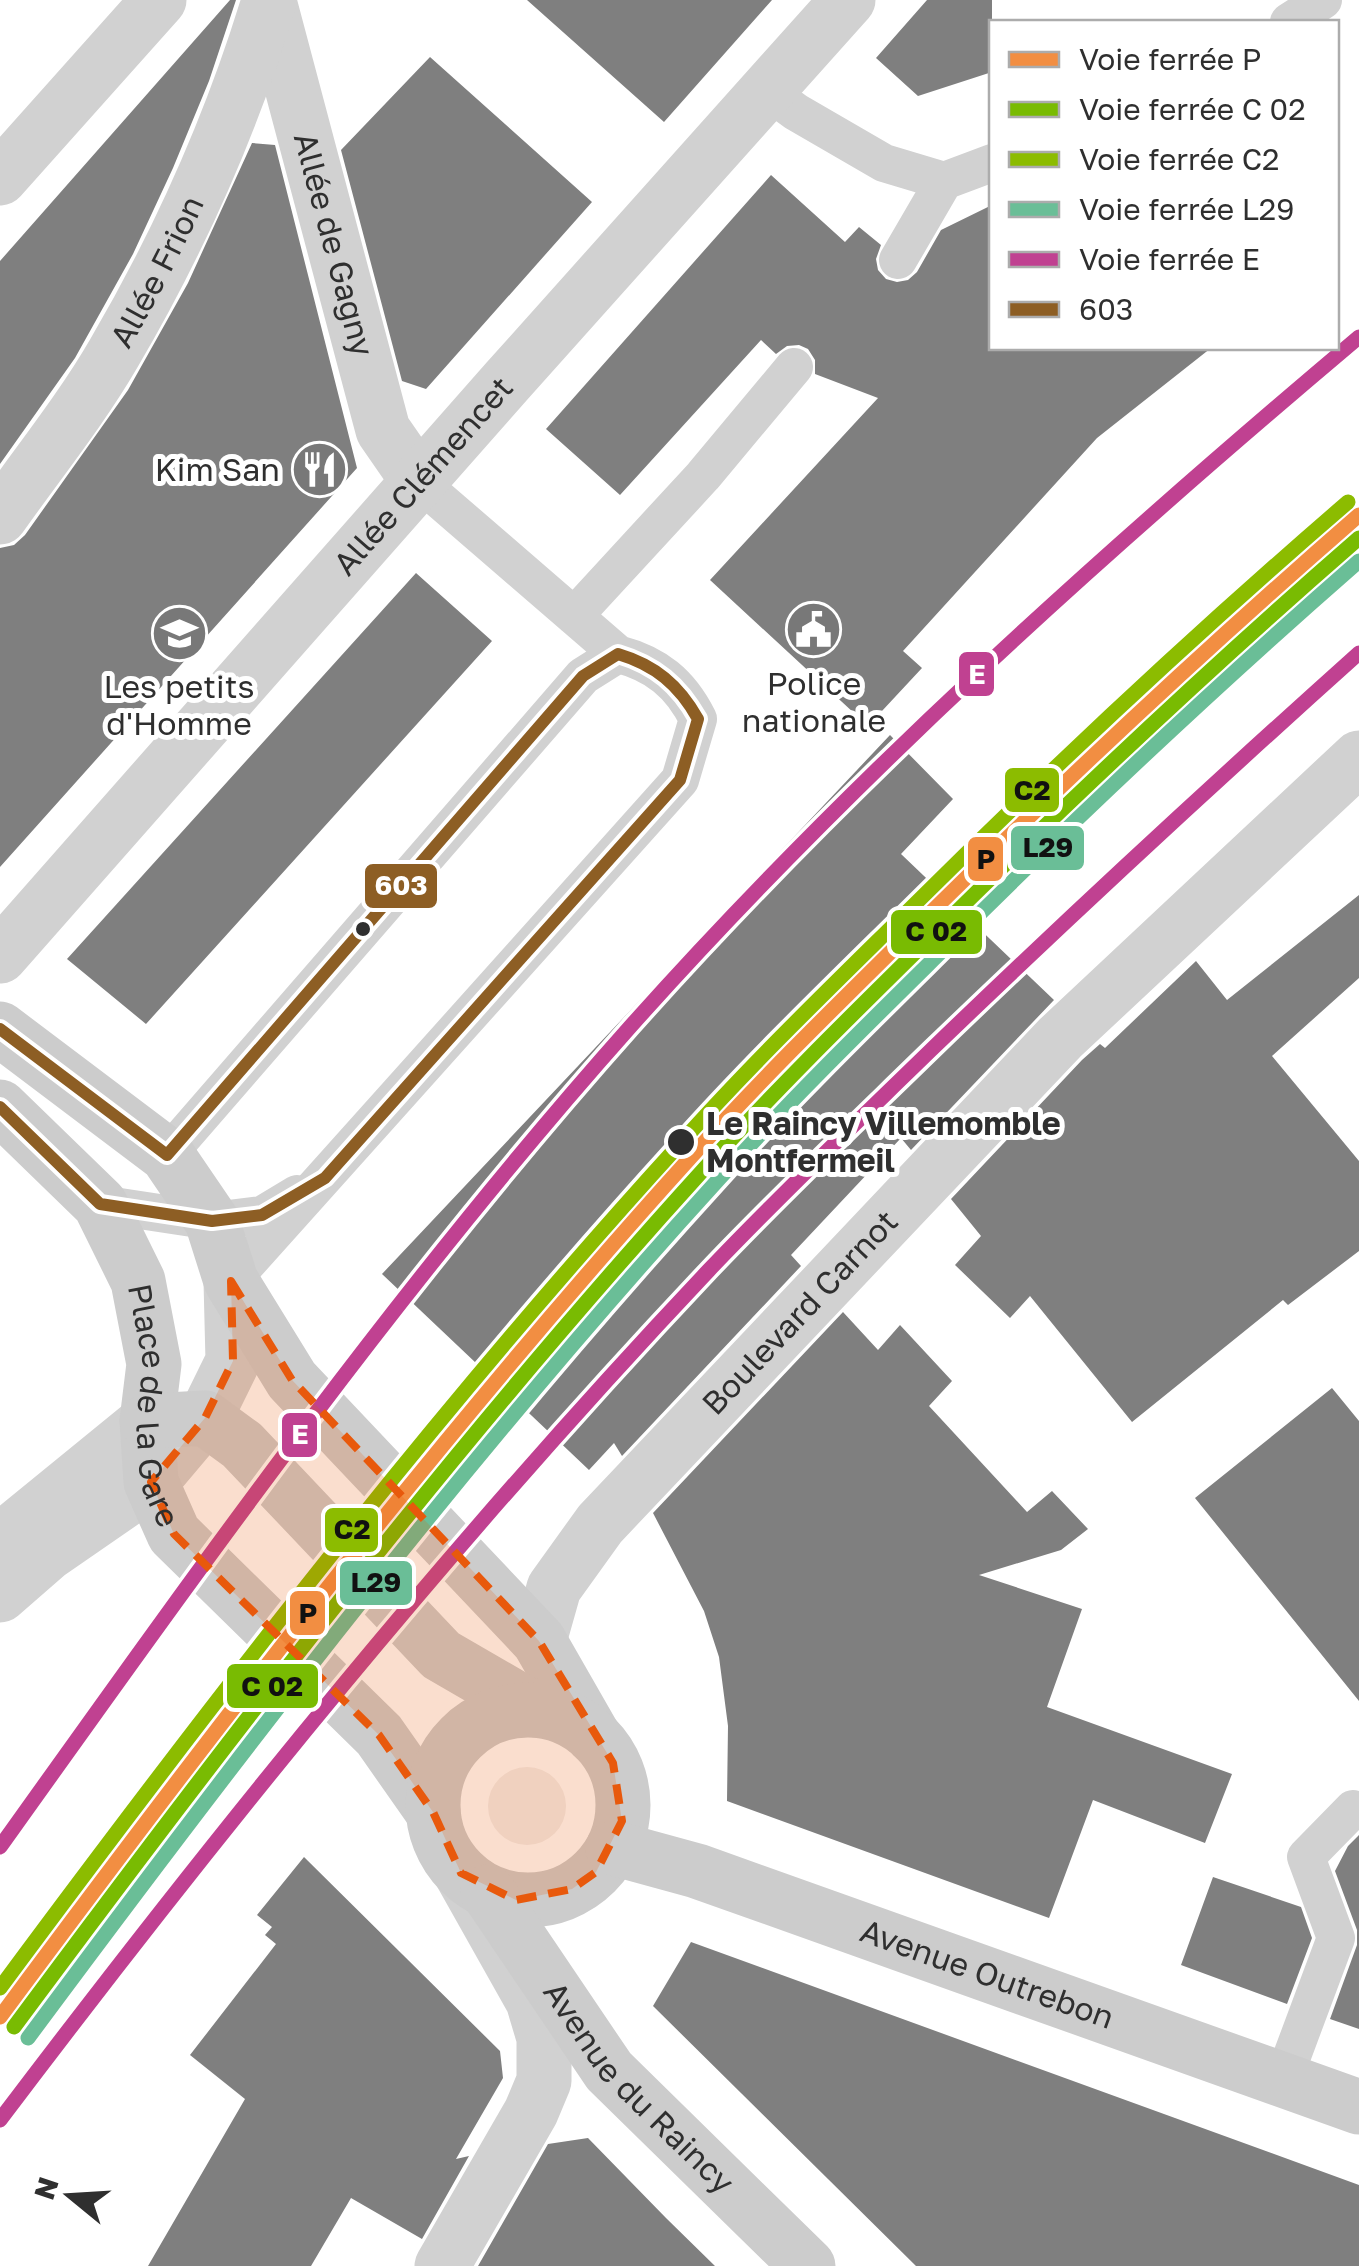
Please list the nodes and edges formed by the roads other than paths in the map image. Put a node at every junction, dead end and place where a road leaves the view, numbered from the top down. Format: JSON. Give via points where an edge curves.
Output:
{"nodes":[{"id":1,"x":159,"y":0,"type":"edge"},
{"id":2,"x":848,"y":0,"type":"edge"},
{"id":3,"x":1322,"y":0,"type":"edge"},
{"id":4,"x":269,"y":1,"type":"edge"},
{"id":5,"x":1291,"y":20,"type":"edge"},
{"id":6,"x":768,"y":91,"type":"junction"},
{"id":7,"x":989,"y":164,"type":"edge"},
{"id":8,"x":0,"y":178,"type":"edge"},
{"id":9,"x":944,"y":181,"type":"junction"},
{"id":10,"x":898,"y":260,"type":"dead end"},
{"id":11,"x":794,"y":367,"type":"dead end"},
{"id":12,"x":419,"y":482,"type":"junction"},
{"id":13,"x":0,"y":517,"type":"edge"},
{"id":14,"x":574,"y":616,"type":"junction"},
{"id":15,"x":618,"y":654,"type":"junction"},
{"id":16,"x":1359,"y":758,"type":"edge"},
{"id":17,"x":0,"y":956,"type":"edge"},
{"id":18,"x":0,"y":1029,"type":"edge"},
{"id":19,"x":0,"y":1107,"type":"edge"},
{"id":20,"x":167,"y":1155,"type":"junction"},
{"id":21,"x":325,"y":1178,"type":"junction"},
{"id":22,"x":100,"y":1204,"type":"junction"},
{"id":23,"x":212,"y":1221,"type":"junction"},
{"id":24,"x":231,"y":1281,"type":"junction"},
{"id":25,"x":205,"y":1418,"type":"junction"},
{"id":26,"x":147,"y":1421,"type":"junction"},
{"id":27,"x":151,"y":1482,"type":"junction"},
{"id":28,"x":0,"y":1541,"type":"edge"},
{"id":29,"x":0,"y":1596,"type":"edge"},
{"id":30,"x":539,"y":1641,"type":"junction"},
{"id":31,"x":536,"y":1710,"type":"junction"},
{"id":32,"x":594,"y":1737,"type":"junction"},
{"id":33,"x":1353,"y":1809,"type":"dead end"},
{"id":34,"x":433,"y":1812,"type":"junction"},
{"id":35,"x":613,"y":1848,"type":"junction"},
{"id":36,"x":475,"y":1882,"type":"junction"},
{"id":37,"x":1283,"y":2080,"type":"junction"},
{"id":38,"x":1359,"y":2107,"type":"edge"},
{"id":39,"x":442,"y":2266,"type":"edge"},
{"id":40,"x":808,"y":2266,"type":"edge"}],
"edges":[{"from":1,"to":8,"type":"street"},
{"from":2,"to":6,"type":"street","name":"Allée Clémencet"},
{"from":3,"to":5,"type":"lane"},
{"from":4,"to":12,"type":"street","name":"Allée de Gagny","via":[[383,430]]},
{"from":4,"to":13,"type":"street","name":"Allée Frion","via":[[247,73],[192,203],[131,321]]},
{"from":6,"to":9,"type":"lane","via":[[884,164]]},
{"from":6,"to":12,"type":"street","name":"Allée Clémencet"},
{"from":7,"to":9,"type":"lane"},
{"from":9,"to":10,"type":"lane"},
{"from":11,"to":14,"type":"lane"},
{"from":12,"to":14,"type":"lane"},
{"from":12,"to":17,"type":"street","name":"Allée Clémencet"},
{"from":14,"to":15,"type":"lane"},
{"from":15,"to":20,"type":"lane","via":[[583,676]]},
{"from":15,"to":21,"type":"lane","via":[[663,672],[698,718],[680,780]]},
{"from":16,"to":30,"type":"street","name":"Boulevard Carnot","via":[[1060,1038],[600,1524],[554,1588]]},
{"from":18,"to":20,"type":"main road"},
{"from":19,"to":22,"type":"main road","name":"Place de la Gare"},
{"from":20,"to":23,"type":"main road"},
{"from":21,"to":23,"type":"lane","via":[[262,1215]]},
{"from":21,"to":24,"type":"lane"},
{"from":22,"to":23,"type":"lane"},
{"from":22,"to":26,"type":"main road","name":"Place de la Gare","via":[[138,1281],[154,1364]]},
{"from":23,"to":24,"type":"main road"},
{"from":24,"to":25,"type":"street","via":[[233,1360]]},
{"from":24,"to":30,"type":"main road","via":[[292,1380]]},
{"from":25,"to":26,"type":"main road"},
{"from":25,"to":27,"type":"street"},
{"from":25,"to":31,"type":"main road","via":[[242,1445],[440,1656]]},
{"from":26,"to":27,"type":"main road","name":"Place de la Gare"},
{"from":26,"to":28,"type":"street"},
{"from":27,"to":29,"type":"street","via":[[47,1554]]},
{"from":27,"to":34,"type":"main road","name":"Place de la Gare","via":[[174,1534],[379,1735]]},
{"from":30,"to":32,"type":"main road"},
{"from":31,"to":32,"type":"main road","via":[[557,1714]]},
{"from":31,"to":34,"type":"main road","via":[[503,1713],[473,1727],[451,1750],[437,1780]]},
{"from":32,"to":35,"type":"main road","via":[[614,1763],[622,1792]]},
{"from":33,"to":37,"type":"lane","via":[[1306,1857],[1336,1938]]},
{"from":34,"to":36,"type":"main road","name":"Place de la Gare","via":[[437,1835]]},
{"from":35,"to":36,"type":"main road","via":[[596,1872],[545,1899],[516,1900]]},
{"from":35,"to":37,"type":"main road","name":"Avenue Outrebon","via":[[697,1871]]},
{"from":36,"to":39,"type":"street","via":[[533,2001],[544,2038],[544,2081]]},
{"from":36,"to":40,"type":"main road","name":"Avenue du Raincy","via":[[609,2071]]},
{"from":37,"to":38,"type":"main road","name":"Avenue Outrebon"}]}
